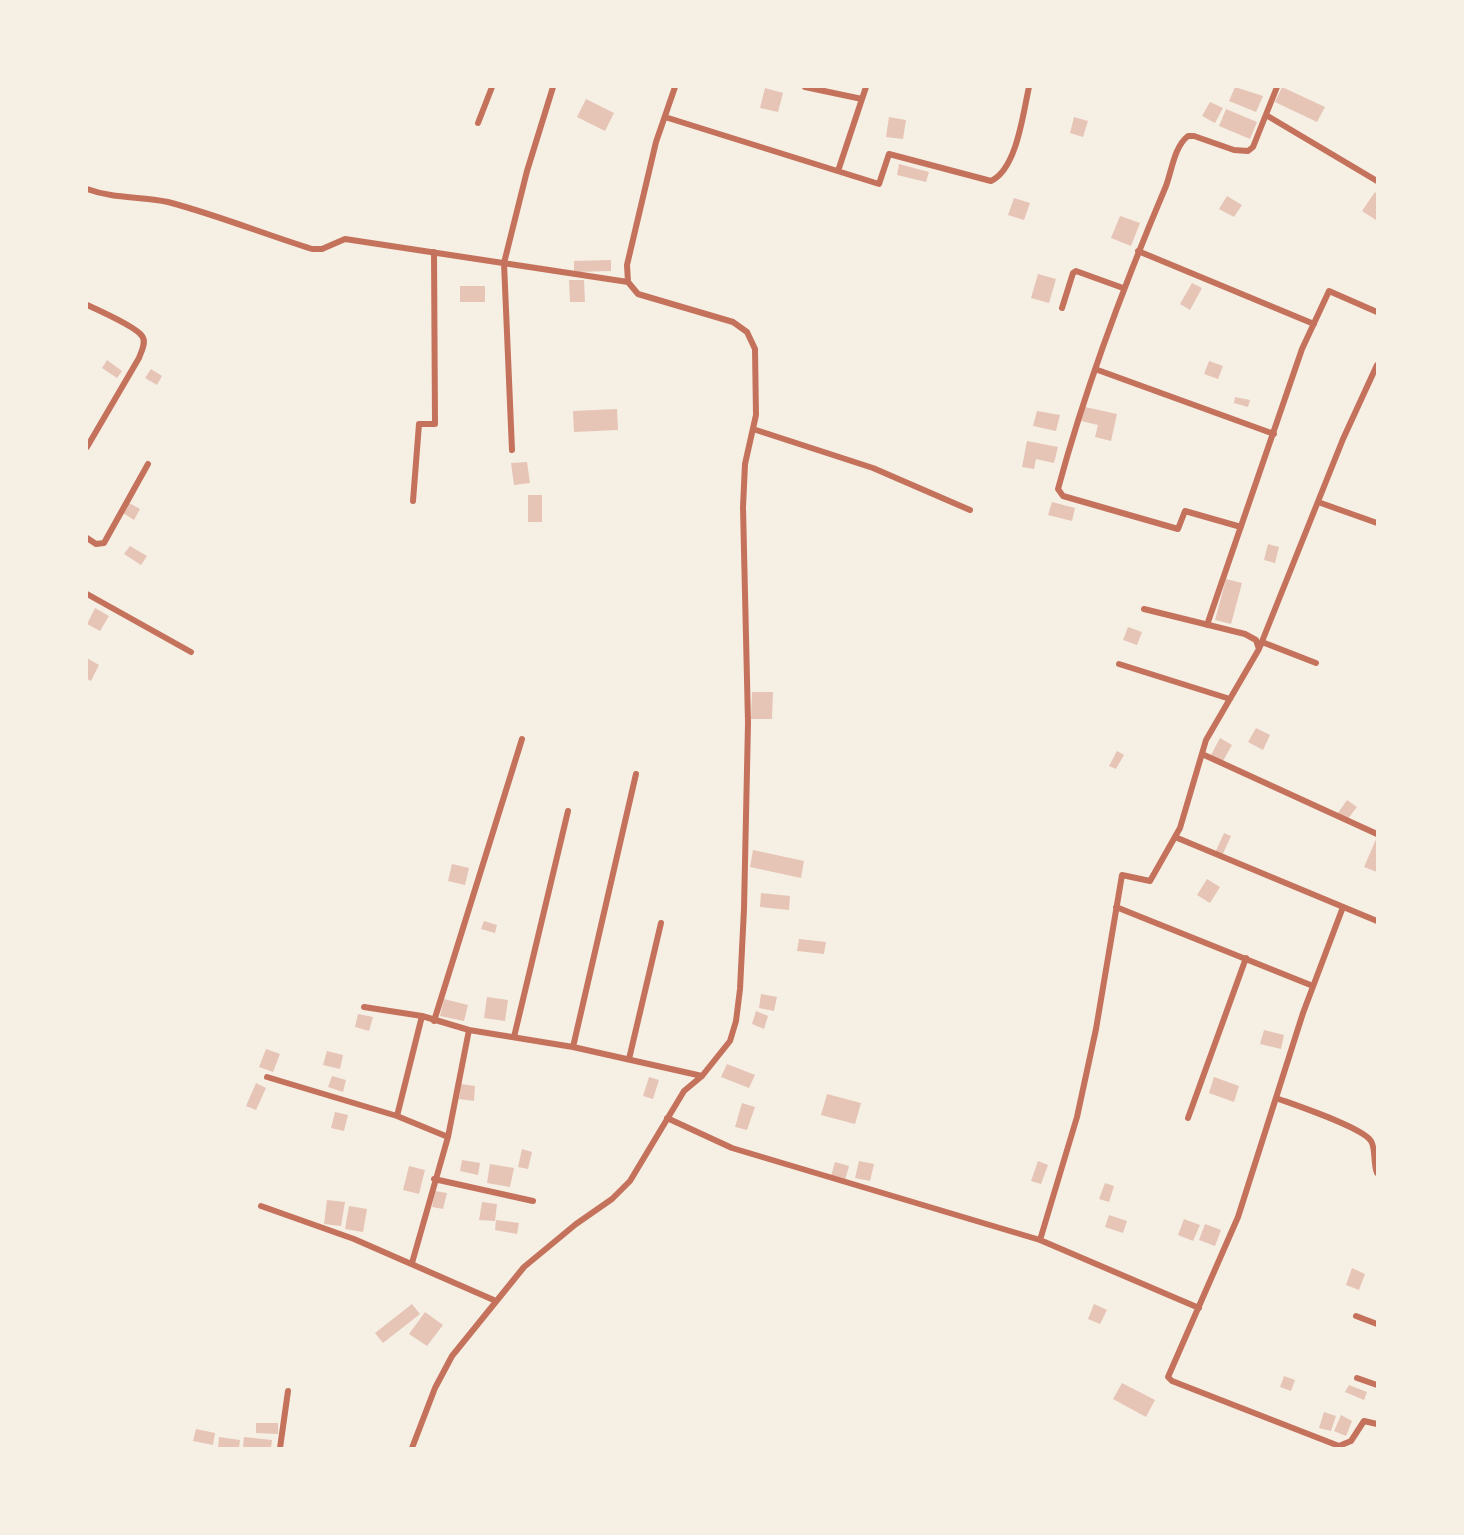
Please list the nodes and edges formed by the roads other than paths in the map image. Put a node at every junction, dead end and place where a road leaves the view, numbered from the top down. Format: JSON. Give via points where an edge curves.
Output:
{"nodes":[{"id":1,"x":492,"y":87,"type":"edge"},
{"id":2,"x":553,"y":87,"type":"edge"},
{"id":3,"x":675,"y":87,"type":"edge"},
{"id":4,"x":805,"y":87,"type":"edge"},
{"id":5,"x":866,"y":87,"type":"edge"},
{"id":6,"x":1029,"y":87,"type":"edge"},
{"id":7,"x":1277,"y":87,"type":"edge"},
{"id":8,"x":862,"y":99,"type":"junction"},
{"id":9,"x":1266,"y":115,"type":"junction"},
{"id":10,"x":665,"y":117,"type":"junction"},
{"id":11,"x":478,"y":123,"type":"dead end"},
{"id":12,"x":838,"y":171,"type":"junction"},
{"id":13,"x":1377,"y":181,"type":"edge"},
{"id":14,"x":87,"y":189,"type":"edge"},
{"id":15,"x":1138,"y":251,"type":"junction"},
{"id":16,"x":434,"y":252,"type":"junction"},
{"id":17,"x":504,"y":263,"type":"junction"},
{"id":18,"x":628,"y":282,"type":"junction"},
{"id":19,"x":1124,"y":288,"type":"junction"},
{"id":20,"x":87,"y":305,"type":"edge"},
{"id":21,"x":1062,"y":308,"type":"dead end"},
{"id":22,"x":1377,"y":312,"type":"edge"},
{"id":23,"x":1314,"y":324,"type":"junction"},
{"id":24,"x":1377,"y":365,"type":"edge"},
{"id":25,"x":1095,"y":369,"type":"junction"},
{"id":26,"x":1375,"y":374,"type":"edge"},
{"id":27,"x":753,"y":429,"type":"junction"},
{"id":28,"x":1275,"y":434,"type":"junction"},
{"id":29,"x":87,"y":447,"type":"edge"},
{"id":30,"x":512,"y":450,"type":"dead end"},
{"id":31,"x":148,"y":464,"type":"dead end"},
{"id":32,"x":413,"y":501,"type":"dead end"},
{"id":33,"x":1318,"y":502,"type":"junction"},
{"id":34,"x":970,"y":510,"type":"dead end"},
{"id":35,"x":1377,"y":523,"type":"edge"},
{"id":36,"x":1241,"y":527,"type":"junction"},
{"id":37,"x":87,"y":538,"type":"edge"},
{"id":38,"x":87,"y":594,"type":"edge"},
{"id":39,"x":1144,"y":609,"type":"dead end"},
{"id":40,"x":1207,"y":625,"type":"junction"},
{"id":41,"x":1262,"y":642,"type":"junction"},
{"id":42,"x":1259,"y":649,"type":"junction"},
{"id":43,"x":191,"y":652,"type":"dead end"},
{"id":44,"x":1316,"y":663,"type":"dead end"},
{"id":45,"x":1119,"y":664,"type":"dead end"},
{"id":46,"x":1230,"y":699,"type":"junction"},
{"id":47,"x":522,"y":739,"type":"dead end"},
{"id":48,"x":1202,"y":754,"type":"junction"},
{"id":49,"x":636,"y":774,"type":"dead end"},
{"id":50,"x":568,"y":811,"type":"dead end"},
{"id":51,"x":1377,"y":834,"type":"edge"},
{"id":52,"x":1175,"y":837,"type":"junction"},
{"id":53,"x":1116,"y":907,"type":"junction"},
{"id":54,"x":1343,"y":907,"type":"junction"},
{"id":55,"x":1377,"y":921,"type":"edge"},
{"id":56,"x":661,"y":923,"type":"dead end"},
{"id":57,"x":1246,"y":958,"type":"junction"},
{"id":58,"x":1313,"y":986,"type":"junction"},
{"id":59,"x":364,"y":1007,"type":"dead end"},
{"id":60,"x":422,"y":1016,"type":"junction"},
{"id":61,"x":434,"y":1021,"type":"junction"},
{"id":62,"x":469,"y":1030,"type":"junction"},
{"id":63,"x":514,"y":1037,"type":"junction"},
{"id":64,"x":573,"y":1047,"type":"junction"},
{"id":65,"x":629,"y":1059,"type":"junction"},
{"id":66,"x":702,"y":1076,"type":"junction"},
{"id":67,"x":267,"y":1077,"type":"dead end"},
{"id":68,"x":1276,"y":1098,"type":"junction"},
{"id":69,"x":397,"y":1116,"type":"junction"},
{"id":70,"x":667,"y":1118,"type":"junction"},
{"id":71,"x":1188,"y":1118,"type":"dead end"},
{"id":72,"x":448,"y":1137,"type":"junction"},
{"id":73,"x":1377,"y":1173,"type":"edge"},
{"id":74,"x":434,"y":1179,"type":"junction"},
{"id":75,"x":532,"y":1201,"type":"dead end"},
{"id":76,"x":261,"y":1206,"type":"dead end"},
{"id":77,"x":1040,"y":1240,"type":"junction"},
{"id":78,"x":412,"y":1263,"type":"junction"},
{"id":79,"x":496,"y":1301,"type":"junction"},
{"id":80,"x":1199,"y":1308,"type":"junction"},
{"id":81,"x":1356,"y":1316,"type":"dead end"},
{"id":82,"x":1377,"y":1324,"type":"edge"},
{"id":83,"x":1357,"y":1378,"type":"dead end"},
{"id":84,"x":1377,"y":1385,"type":"edge"},
{"id":85,"x":288,"y":1391,"type":"dead end"},
{"id":86,"x":1377,"y":1424,"type":"edge"},
{"id":87,"x":280,"y":1448,"type":"edge"},
{"id":88,"x":412,"y":1448,"type":"edge"}],
"edges":[{"from":1,"to":11,"type":"street"},
{"from":2,"to":17,"type":"street"},
{"from":3,"to":10,"type":"street"},
{"from":4,"to":8,"type":"street"},
{"from":5,"to":8,"type":"street"},
{"from":6,"to":12,"type":"street","via":[[1017,142],[1004,172],[991,181],[889,154],[879,184]]},
{"from":7,"to":9,"type":"street"},
{"from":8,"to":12,"type":"street"},
{"from":9,"to":13,"type":"street"},
{"from":9,"to":15,"type":"street","via":[[1248,152],[1194,135],[1183,140]]},
{"from":10,"to":12,"type":"street"},
{"from":10,"to":18,"type":"street","via":[[634,230]]},
{"from":14,"to":16,"type":"street","via":[[106,196],[164,201],[312,249],[345,239]]},
{"from":15,"to":19,"type":"street"},
{"from":15,"to":23,"type":"street"},
{"from":16,"to":17,"type":"street"},
{"from":16,"to":32,"type":"street","via":[[435,424],[419,424]]},
{"from":17,"to":18,"type":"street"},
{"from":17,"to":30,"type":"street"},
{"from":18,"to":27,"type":"street","via":[[638,294],[733,322],[747,332],[755,349]]},
{"from":19,"to":21,"type":"street","via":[[1076,271]]},
{"from":19,"to":25,"type":"street"},
{"from":20,"to":29,"type":"street","via":[[135,330],[145,342]]},
{"from":22,"to":23,"type":"street","via":[[1329,291]]},
{"from":23,"to":28,"type":"street"},
{"from":24,"to":26,"type":"street"},
{"from":25,"to":28,"type":"street"},
{"from":25,"to":36,"type":"street","via":[[1058,489],[1063,496],[1178,529],[1185,511]]},
{"from":26,"to":33,"type":"street"},
{"from":27,"to":34,"type":"street","via":[[873,468]]},
{"from":27,"to":66,"type":"street","via":[[745,464],[743,507],[748,723],[740,989],[730,1041]]},
{"from":28,"to":36,"type":"street"},
{"from":31,"to":37,"type":"street","via":[[104,543],[96,544]]},
{"from":33,"to":35,"type":"street"},
{"from":33,"to":41,"type":"street"},
{"from":36,"to":40,"type":"street"},
{"from":38,"to":43,"type":"street"},
{"from":39,"to":40,"type":"street"},
{"from":40,"to":42,"type":"street","via":[[1245,634],[1256,640]]},
{"from":41,"to":42,"type":"street"},
{"from":41,"to":44,"type":"street"},
{"from":42,"to":46,"type":"street"},
{"from":45,"to":46,"type":"street"},
{"from":46,"to":48,"type":"street"},
{"from":47,"to":61,"type":"street"},
{"from":48,"to":51,"type":"street"},
{"from":48,"to":52,"type":"street"},
{"from":49,"to":64,"type":"street"},
{"from":50,"to":63,"type":"street"},
{"from":52,"to":53,"type":"street","via":[[1150,881],[1122,875]]},
{"from":52,"to":54,"type":"street"},
{"from":53,"to":57,"type":"street"},
{"from":53,"to":77,"type":"street","via":[[1077,1117]]},
{"from":54,"to":55,"type":"street"},
{"from":54,"to":58,"type":"street"},
{"from":56,"to":65,"type":"street"},
{"from":57,"to":58,"type":"street"},
{"from":57,"to":71,"type":"street"},
{"from":58,"to":68,"type":"street"},
{"from":59,"to":60,"type":"street"},
{"from":60,"to":61,"type":"street"},
{"from":60,"to":69,"type":"street"},
{"from":61,"to":62,"type":"street"},
{"from":62,"to":63,"type":"street"},
{"from":62,"to":72,"type":"street"},
{"from":63,"to":64,"type":"street"},
{"from":64,"to":65,"type":"street"},
{"from":65,"to":66,"type":"street"},
{"from":66,"to":70,"type":"street","via":[[684,1090]]},
{"from":67,"to":69,"type":"street"},
{"from":68,"to":73,"type":"street","via":[[1366,1136],[1372,1142]]},
{"from":68,"to":80,"type":"street","via":[[1238,1217]]},
{"from":69,"to":72,"type":"street"},
{"from":70,"to":77,"type":"street","via":[[732,1148]]},
{"from":70,"to":79,"type":"street","via":[[624,1187],[524,1267]]},
{"from":72,"to":74,"type":"street"},
{"from":74,"to":75,"type":"street"},
{"from":74,"to":78,"type":"street"},
{"from":76,"to":78,"type":"street"},
{"from":77,"to":80,"type":"street"},
{"from":78,"to":79,"type":"street"},
{"from":79,"to":88,"type":"street","via":[[452,1356]]},
{"from":80,"to":86,"type":"street","via":[[1169,1374],[1172,1381],[1339,1446],[1351,1441],[1364,1421]]},
{"from":81,"to":82,"type":"street"},
{"from":83,"to":84,"type":"street"},
{"from":85,"to":87,"type":"street"}]}
